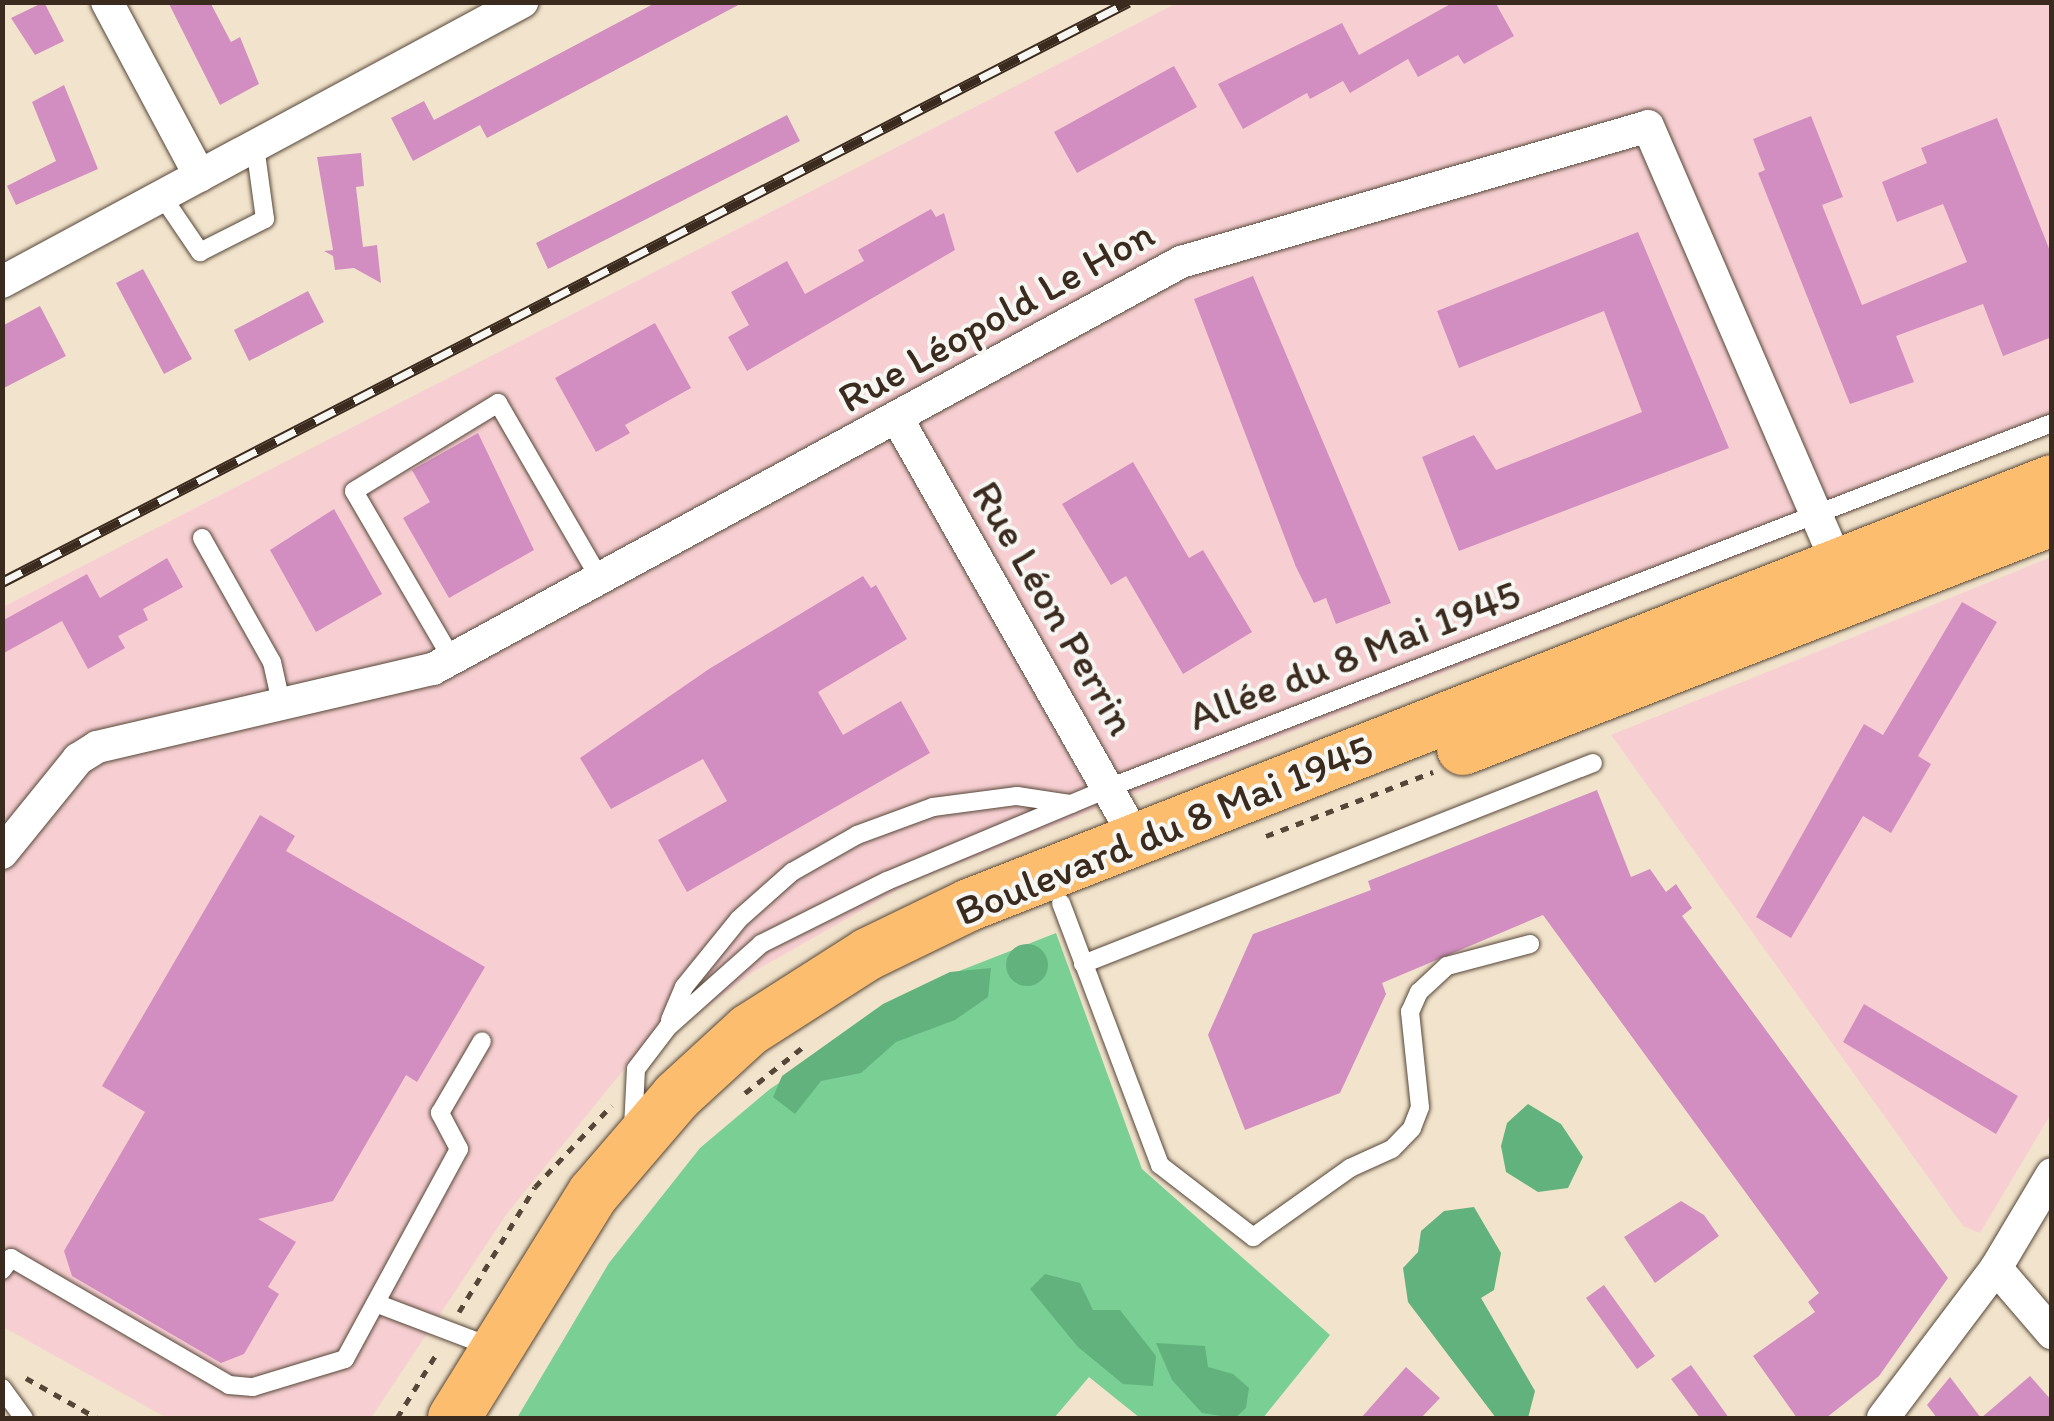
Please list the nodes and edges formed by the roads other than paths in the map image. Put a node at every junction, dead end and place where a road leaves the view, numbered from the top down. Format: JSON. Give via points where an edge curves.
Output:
{"nodes":[{"id":1,"x":107,"y":2,"type":"edge"},
{"id":2,"x":522,"y":2,"type":"edge"},
{"id":3,"x":255,"y":146,"type":"junction"},
{"id":4,"x":200,"y":176,"type":"junction"},
{"id":5,"x":162,"y":196,"type":"junction"},
{"id":6,"x":2,"y":282,"type":"edge"},
{"id":7,"x":897,"y":418,"type":"junction"},
{"id":8,"x":2052,"y":423,"type":"edge"},
{"id":9,"x":2052,"y":481,"type":"edge"},
{"id":10,"x":1815,"y":512,"type":"junction"},
{"id":11,"x":2052,"y":520,"type":"edge"},
{"id":12,"x":202,"y":538,"type":"dead end"},
{"id":13,"x":1837,"y":564,"type":"junction"},
{"id":14,"x":600,"y":579,"type":"junction"},
{"id":15,"x":452,"y":660,"type":"junction"},
{"id":16,"x":282,"y":707,"type":"junction"},
{"id":17,"x":1593,"y":763,"type":"dead end"},
{"id":18,"x":1108,"y":788,"type":"junction"},
{"id":19,"x":1071,"y":804,"type":"junction"},
{"id":20,"x":1136,"y":839,"type":"junction"},
{"id":21,"x":2,"y":853,"type":"edge"},
{"id":22,"x":1062,"y":903,"type":"junction"},
{"id":23,"x":1530,"y":944,"type":"dead end"},
{"id":24,"x":1083,"y":964,"type":"junction"},
{"id":25,"x":668,"y":1027,"type":"junction"},
{"id":26,"x":482,"y":1040,"type":"dead end"},
{"id":27,"x":632,"y":1148,"type":"junction"},
{"id":28,"x":2052,"y":1174,"type":"edge"},
{"id":29,"x":1996,"y":1268,"type":"junction"},
{"id":30,"x":2,"y":1270,"type":"edge"},
{"id":31,"x":378,"y":1304,"type":"junction"},
{"id":32,"x":2052,"y":1334,"type":"edge"},
{"id":33,"x":496,"y":1348,"type":"junction"},
{"id":34,"x":2,"y":1388,"type":"edge"},
{"id":35,"x":24,"y":1418,"type":"edge"},
{"id":36,"x":454,"y":1418,"type":"edge"},
{"id":37,"x":476,"y":1418,"type":"edge"},
{"id":38,"x":1883,"y":1418,"type":"edge"}],
"edges":[{"from":1,"to":4,"type":"street"},
{"from":2,"to":3,"type":"street"},
{"from":3,"to":4,"type":"street"},
{"from":3,"to":5,"type":"lane","via":[[264,220],[200,252]]},
{"from":4,"to":5,"type":"street"},
{"from":5,"to":6,"type":"street"},
{"from":7,"to":10,"type":"street","name":"Rue Léopold Le Hon","via":[[1182,262],[1648,126]]},
{"from":7,"to":14,"type":"street","name":"Rue Léopold Le Hon"},
{"from":7,"to":18,"type":"street","name":"Rue Léon Perrin"},
{"from":8,"to":10,"type":"lane","name":"Allée du 8 Mai 1945"},
{"from":9,"to":13,"type":"main road","name":"Boulevard du 8 Mai 1945"},
{"from":10,"to":13,"type":"street","name":"Rue Léopold Le Hon"},
{"from":10,"to":18,"type":"lane","name":"Allée du 8 Mai 1945"},
{"from":11,"to":22,"type":"main road","name":"Boulevard du 8 Mai 1945","via":[[1565,721]]},
{"from":12,"to":16,"type":"lane","via":[[272,662]]},
{"from":13,"to":20,"type":"main road","name":"Boulevard du 8 Mai 1945"},
{"from":14,"to":15,"type":"street","name":"Rue Léopold Le Hon"},
{"from":14,"to":15,"type":"lane","via":[[498,403],[354,491]]},
{"from":15,"to":16,"type":"street","name":"Rue Léopold Le Hon"},
{"from":16,"to":21,"type":"street","name":"Rue Léopold Le Hon","via":[[96,747],[78,759]]},
{"from":17,"to":24,"type":"lane"},
{"from":18,"to":19,"type":"lane","name":"Allée du 8 Mai 1945"},
{"from":18,"to":20,"type":"street","name":"Rue Léon Perrin"},
{"from":19,"to":25,"type":"lane","name":"Allée du 8 Mai 1945","via":[[886,881],[761,944]]},
{"from":19,"to":25,"type":"lane","via":[[1016,796],[933,806],[856,835],[792,872],[739,920],[684,987]]},
{"from":20,"to":27,"type":"main road","name":"Boulevard du 8 Mai 1945","via":[[969,905],[868,954],[749,1030]]},
{"from":22,"to":24,"type":"lane"},
{"from":22,"to":37,"type":"main road","name":"Boulevard du 8 Mai 1945","via":[[913,966],[840,1007],[700,1114],[620,1194],[558,1280]]},
{"from":23,"to":24,"type":"lane","via":[[1447,966],[1419,992],[1410,1012],[1420,1106],[1412,1128],[1392,1149],[1350,1168],[1254,1237],[1160,1165]]},
{"from":25,"to":27,"type":"lane","name":"Allée du 8 Mai 1945","via":[[636,1068]]},
{"from":26,"to":31,"type":"lane","via":[[440,1113],[460,1149]]},
{"from":27,"to":33,"type":"main road","name":"Boulevard du 8 Mai 1945","via":[[592,1194]]},
{"from":28,"to":29,"type":"street"},
{"from":29,"to":32,"type":"street"},
{"from":29,"to":38,"type":"street"},
{"from":30,"to":31,"type":"lane","via":[[11,1258],[241,1386],[345,1359]]},
{"from":31,"to":33,"type":"lane"},
{"from":33,"to":36,"type":"main road","name":"Boulevard du 8 Mai 1945"},
{"from":34,"to":35,"type":"lane"}]}
